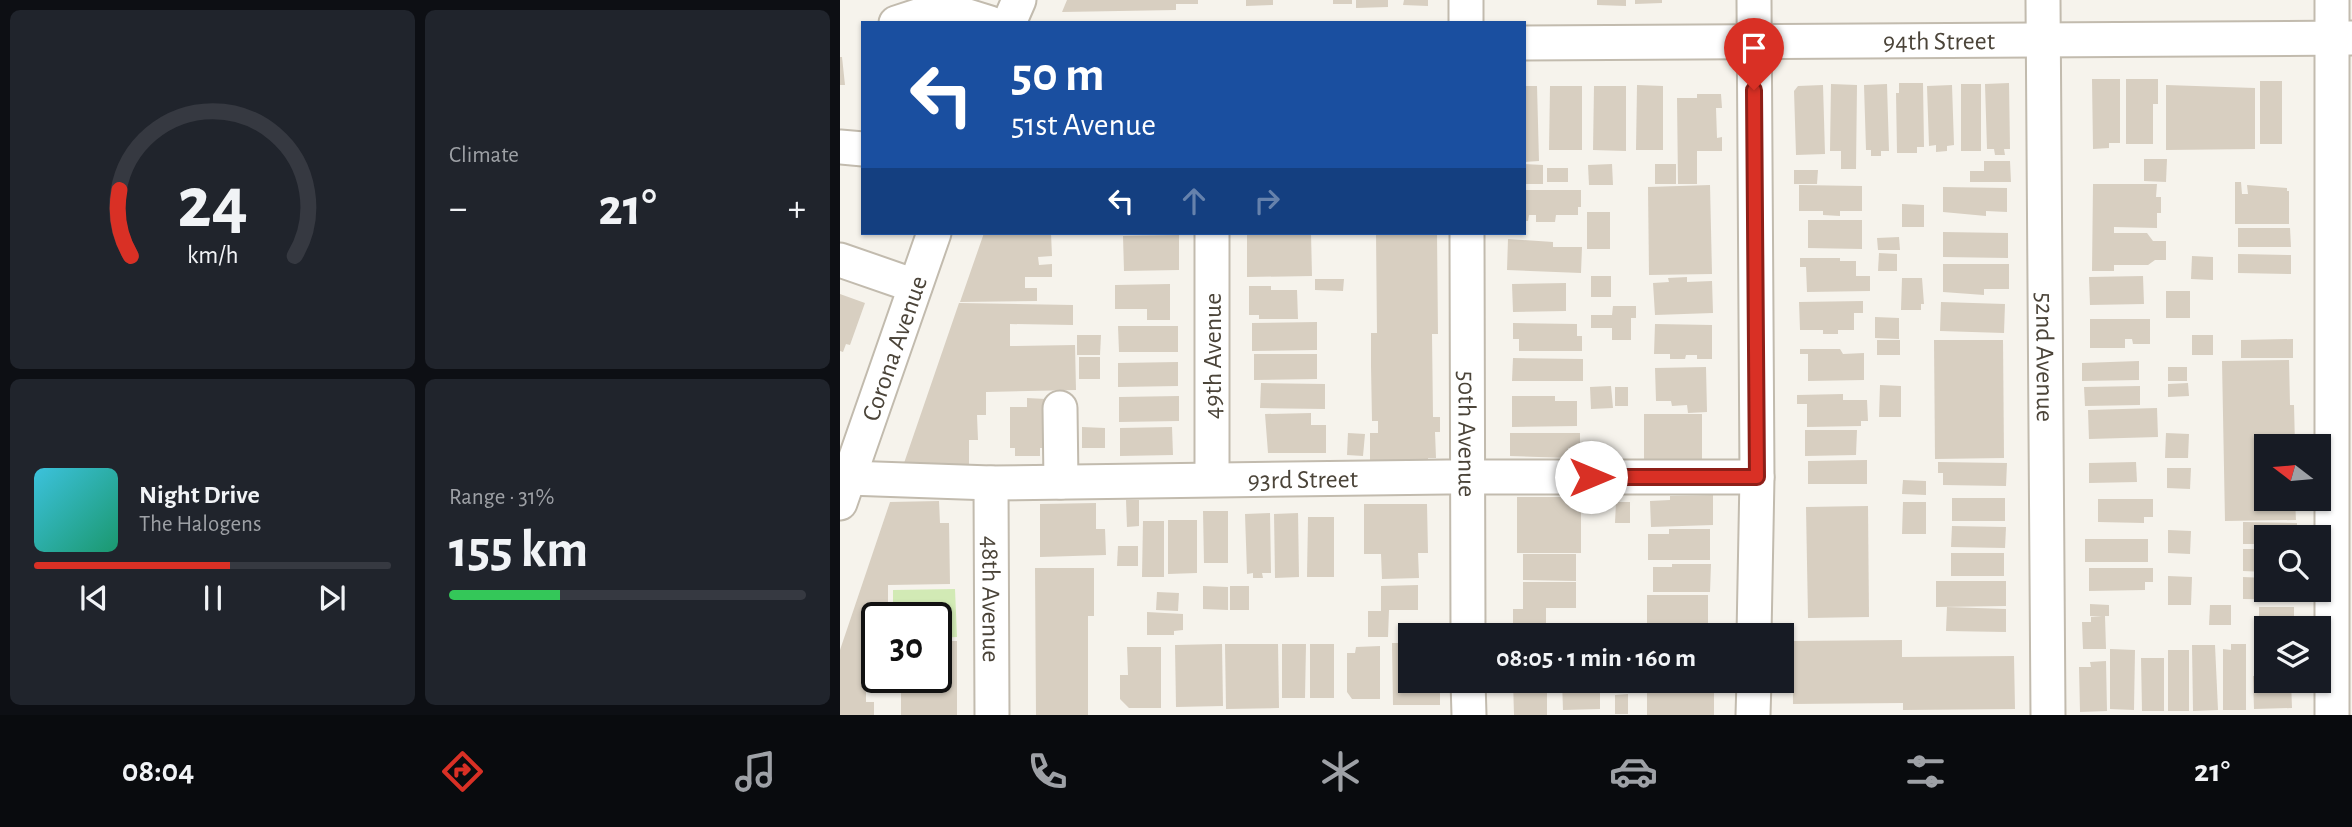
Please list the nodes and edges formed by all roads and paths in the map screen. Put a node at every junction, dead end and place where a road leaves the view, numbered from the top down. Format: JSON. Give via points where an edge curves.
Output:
{"nodes":[{"id":1,"x":889,"y":0,"type":"edge"},
{"id":2,"x":1019,"y":0,"type":"edge"},
{"id":3,"x":1466,"y":0,"type":"edge"},
{"id":4,"x":1754,"y":0,"type":"edge"},
{"id":5,"x":2043,"y":0,"type":"edge"},
{"id":6,"x":2332,"y":0,"type":"edge"},
{"id":7,"x":975,"y":15,"type":"edge"},
{"id":8,"x":908,"y":21,"type":"edge"},
{"id":9,"x":1010,"y":21,"type":"edge"},
{"id":10,"x":1466,"y":21,"type":"edge"},
{"id":11,"x":2342,"y":38,"type":"edge"},
{"id":12,"x":2043,"y":40,"type":"junction"},
{"id":13,"x":1754,"y":41,"type":"junction"},
{"id":14,"x":1526,"y":43,"type":"edge"},
{"id":15,"x":840,"y":147,"type":"edge"},
{"id":16,"x":861,"y":149,"type":"edge"},
{"id":17,"x":933,"y":235,"type":"edge"},
{"id":18,"x":1212,"y":235,"type":"edge"},
{"id":19,"x":1467,"y":235,"type":"edge"},
{"id":20,"x":840,"y":260,"type":"edge"},
{"id":21,"x":915,"y":286,"type":"junction"},
{"id":22,"x":1060,"y":408,"type":"dead end"},
{"id":23,"x":1467,"y":477,"type":"junction"},
{"id":24,"x":1757,"y":477,"type":"junction"},
{"id":25,"x":1212,"y":479,"type":"junction"},
{"id":26,"x":1061,"y":482,"type":"junction"},
{"id":27,"x":991,"y":483,"type":"junction"},
{"id":28,"x":844,"y":490,"type":"edge"},
{"id":29,"x":1468,"y":623,"type":"edge"},
{"id":30,"x":1754,"y":623,"type":"edge"},
{"id":31,"x":1468,"y":693,"type":"edge"},
{"id":32,"x":1754,"y":693,"type":"edge"},
{"id":33,"x":992,"y":715,"type":"edge"},
{"id":34,"x":1469,"y":715,"type":"edge"},
{"id":35,"x":1753,"y":715,"type":"edge"},
{"id":36,"x":2048,"y":715,"type":"edge"},
{"id":37,"x":2332,"y":715,"type":"edge"}],
"edges":[{"from":1,"to":8,"type":"street"},
{"from":2,"to":9,"type":"street"},
{"from":3,"to":10,"type":"street"},
{"from":4,"to":13,"type":"street"},
{"from":5,"to":12,"type":"street","name":"52nd Avenue"},
{"from":6,"to":11,"type":"street"},
{"from":7,"to":8,"type":"street","via":[[942,8]]},
{"from":11,"to":12,"type":"street","name":"94th Street"},
{"from":11,"to":37,"type":"street"},
{"from":12,"to":13,"type":"street","name":"94th Street"},
{"from":12,"to":36,"type":"street","name":"52nd Avenue"},
{"from":13,"to":14,"type":"street","name":"94th Street"},
{"from":13,"to":24,"type":"street"},
{"from":15,"to":16,"type":"street"},
{"from":17,"to":21,"type":"street","name":"Corona Avenue"},
{"from":18,"to":25,"type":"street","name":"49th Avenue"},
{"from":19,"to":23,"type":"street","name":"50th Avenue"},
{"from":20,"to":21,"type":"street"},
{"from":21,"to":28,"type":"street","name":"Corona Avenue"},
{"from":22,"to":26,"type":"street"},
{"from":23,"to":24,"type":"street","name":"93rd Street"},
{"from":23,"to":25,"type":"street","name":"93rd Street"},
{"from":23,"to":29,"type":"street","name":"50th Avenue"},
{"from":24,"to":30,"type":"street"},
{"from":25,"to":26,"type":"street","name":"93rd Street"},
{"from":26,"to":27,"type":"street","name":"93rd Street"},
{"from":27,"to":28,"type":"street","name":"93rd Street"},
{"from":27,"to":33,"type":"street","name":"48th Avenue"},
{"from":31,"to":34,"type":"street"},
{"from":32,"to":35,"type":"street"}]}
